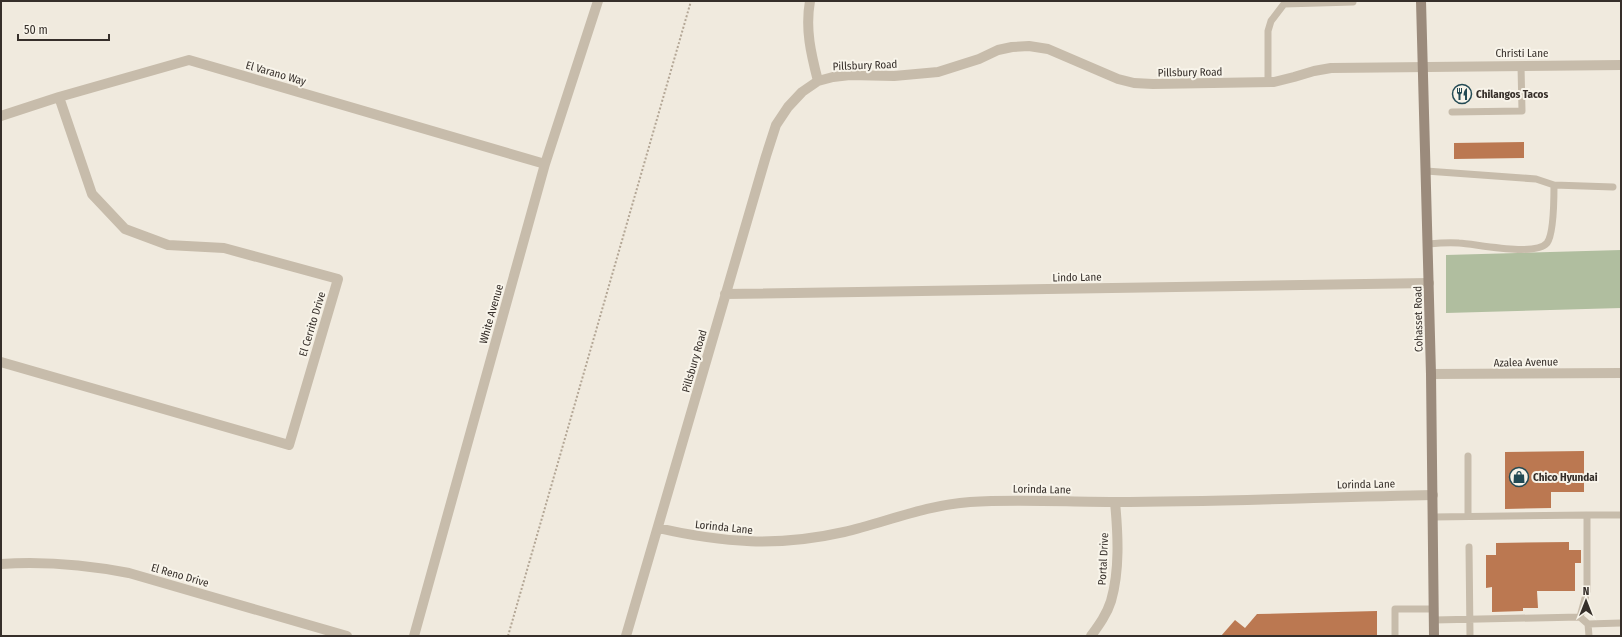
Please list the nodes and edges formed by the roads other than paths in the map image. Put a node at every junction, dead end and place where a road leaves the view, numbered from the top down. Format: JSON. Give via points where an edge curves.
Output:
{"nodes":[{"id":1,"x":598,"y":1,"type":"edge"},
{"id":2,"x":810,"y":1,"type":"edge"},
{"id":3,"x":1421,"y":1,"type":"edge"},
{"id":4,"x":1353,"y":2,"type":"dead end"},
{"id":5,"x":1621,"y":65,"type":"edge"},
{"id":6,"x":1423,"y":66,"type":"junction"},
{"id":7,"x":1521,"y":66,"type":"junction"},
{"id":8,"x":818,"y":81,"type":"junction"},
{"id":9,"x":1268,"y":82,"type":"junction"},
{"id":10,"x":59,"y":97,"type":"junction"},
{"id":11,"x":1452,"y":112,"type":"dead end"},
{"id":12,"x":1,"y":116,"type":"edge"},
{"id":13,"x":545,"y":164,"type":"junction"},
{"id":14,"x":1426,"y":171,"type":"junction"},
{"id":15,"x":1554,"y":185,"type":"junction"},
{"id":16,"x":1613,"y":186,"type":"dead end"},
{"id":17,"x":1428,"y":244,"type":"junction"},
{"id":18,"x":1429,"y":283,"type":"junction"},
{"id":19,"x":725,"y":294,"type":"junction"},
{"id":20,"x":1,"y":362,"type":"edge"},
{"id":21,"x":1621,"y":373,"type":"edge"},
{"id":22,"x":1431,"y":374,"type":"junction"},
{"id":23,"x":1468,"y":456,"type":"dead end"},
{"id":24,"x":1433,"y":495,"type":"junction"},
{"id":25,"x":1115,"y":502,"type":"junction"},
{"id":26,"x":1587,"y":515,"type":"junction"},
{"id":27,"x":1621,"y":515,"type":"edge"},
{"id":28,"x":1468,"y":516,"type":"junction"},
{"id":29,"x":1433,"y":517,"type":"junction"},
{"id":30,"x":658,"y":528,"type":"junction"},
{"id":31,"x":1469,"y":547,"type":"dead end"},
{"id":32,"x":1,"y":564,"type":"edge"},
{"id":33,"x":1434,"y":609,"type":"junction"},
{"id":34,"x":1580,"y":617,"type":"junction"},
{"id":35,"x":1470,"y":619,"type":"junction"},
{"id":36,"x":1434,"y":620,"type":"junction"},
{"id":37,"x":1621,"y":623,"type":"edge"},
{"id":38,"x":1588,"y":624,"type":"junction"},
{"id":39,"x":347,"y":636,"type":"edge"},
{"id":40,"x":414,"y":636,"type":"edge"},
{"id":41,"x":626,"y":636,"type":"edge"},
{"id":42,"x":1091,"y":636,"type":"edge"},
{"id":43,"x":1395,"y":636,"type":"edge"},
{"id":44,"x":1434,"y":636,"type":"edge"},
{"id":45,"x":1470,"y":636,"type":"edge"},
{"id":46,"x":1589,"y":636,"type":"edge"}],
"edges":[{"from":1,"to":13,"type":"street","name":"White Avenue"},
{"from":2,"to":8,"type":"street","via":[[808,35]]},
{"from":3,"to":6,"type":"street","name":"Cohasset Road"},
{"from":4,"to":9,"type":"lane","via":[[1284,4],[1271,21],[1268,32]]},
{"from":5,"to":7,"type":"street","name":"Christi Lane"},
{"from":6,"to":7,"type":"street","name":"Christi Lane"},
{"from":6,"to":9,"type":"street","name":"Pillsbury Road","via":[[1330,68]]},
{"from":6,"to":14,"type":"street","name":"Cohasset Road"},
{"from":7,"to":11,"type":"lane","via":[[1522,111]]},
{"from":8,"to":9,"type":"street","name":"Pillsbury Road","via":[[850,75],[894,76],[938,72],[979,60],[998,50],[1030,46],[1048,49],[1118,79],[1134,83]]},
{"from":8,"to":19,"type":"street","name":"Pillsbury Road","via":[[802,92],[776,125]]},
{"from":10,"to":12,"type":"street","name":"El Varano Way"},
{"from":10,"to":13,"type":"street","name":"El Varano Way","via":[[189,60]]},
{"from":10,"to":20,"type":"street","name":"El Cerrito Drive","via":[[92,194],[125,230],[168,245],[224,248],[338,279],[289,445]]},
{"from":13,"to":40,"type":"street","name":"White Avenue"},
{"from":14,"to":15,"type":"lane","via":[[1536,179]]},
{"from":14,"to":17,"type":"street","name":"Cohasset Road"},
{"from":15,"to":16,"type":"lane"},
{"from":15,"to":17,"type":"lane","via":[[1551,230],[1547,243],[1541,247],[1529,250],[1459,243]]},
{"from":17,"to":18,"type":"street","name":"Cohasset Road"},
{"from":18,"to":19,"type":"street","name":"Lindo Lane"},
{"from":18,"to":22,"type":"street","name":"Cohasset Road"},
{"from":19,"to":30,"type":"street","name":"Pillsbury Road"},
{"from":21,"to":22,"type":"street","name":"Azalea Avenue"},
{"from":22,"to":24,"type":"street","name":"Cohasset Road"},
{"from":23,"to":28,"type":"lane"},
{"from":24,"to":25,"type":"street","name":"Lorinda Lane"},
{"from":24,"to":29,"type":"street","name":"Cohasset Road"},
{"from":25,"to":30,"type":"street","name":"Lorinda Lane","via":[[969,502],[940,506],[846,532],[788,541],[730,541]]},
{"from":25,"to":42,"type":"street","name":"Portal Drive","via":[[1116,578],[1110,602],[1100,624]]},
{"from":26,"to":27,"type":"lane"},
{"from":26,"to":28,"type":"lane"},
{"from":26,"to":34,"type":"lane","via":[[1587,591]]},
{"from":28,"to":29,"type":"lane"},
{"from":29,"to":33,"type":"street","name":"Cohasset Road"},
{"from":30,"to":41,"type":"street","name":"Pillsbury Road"},
{"from":31,"to":35,"type":"lane"},
{"from":32,"to":39,"type":"street","name":"El Reno Drive","via":[[64,564],[129,573]]},
{"from":33,"to":36,"type":"street","name":"Cohasset Road"},
{"from":33,"to":43,"type":"lane","via":[[1395,609]]},
{"from":34,"to":35,"type":"lane"},
{"from":34,"to":38,"type":"lane"},
{"from":35,"to":36,"type":"lane"},
{"from":35,"to":45,"type":"lane"},
{"from":36,"to":44,"type":"street","name":"Cohasset Road"},
{"from":37,"to":38,"type":"lane"},
{"from":38,"to":46,"type":"lane"}]}
